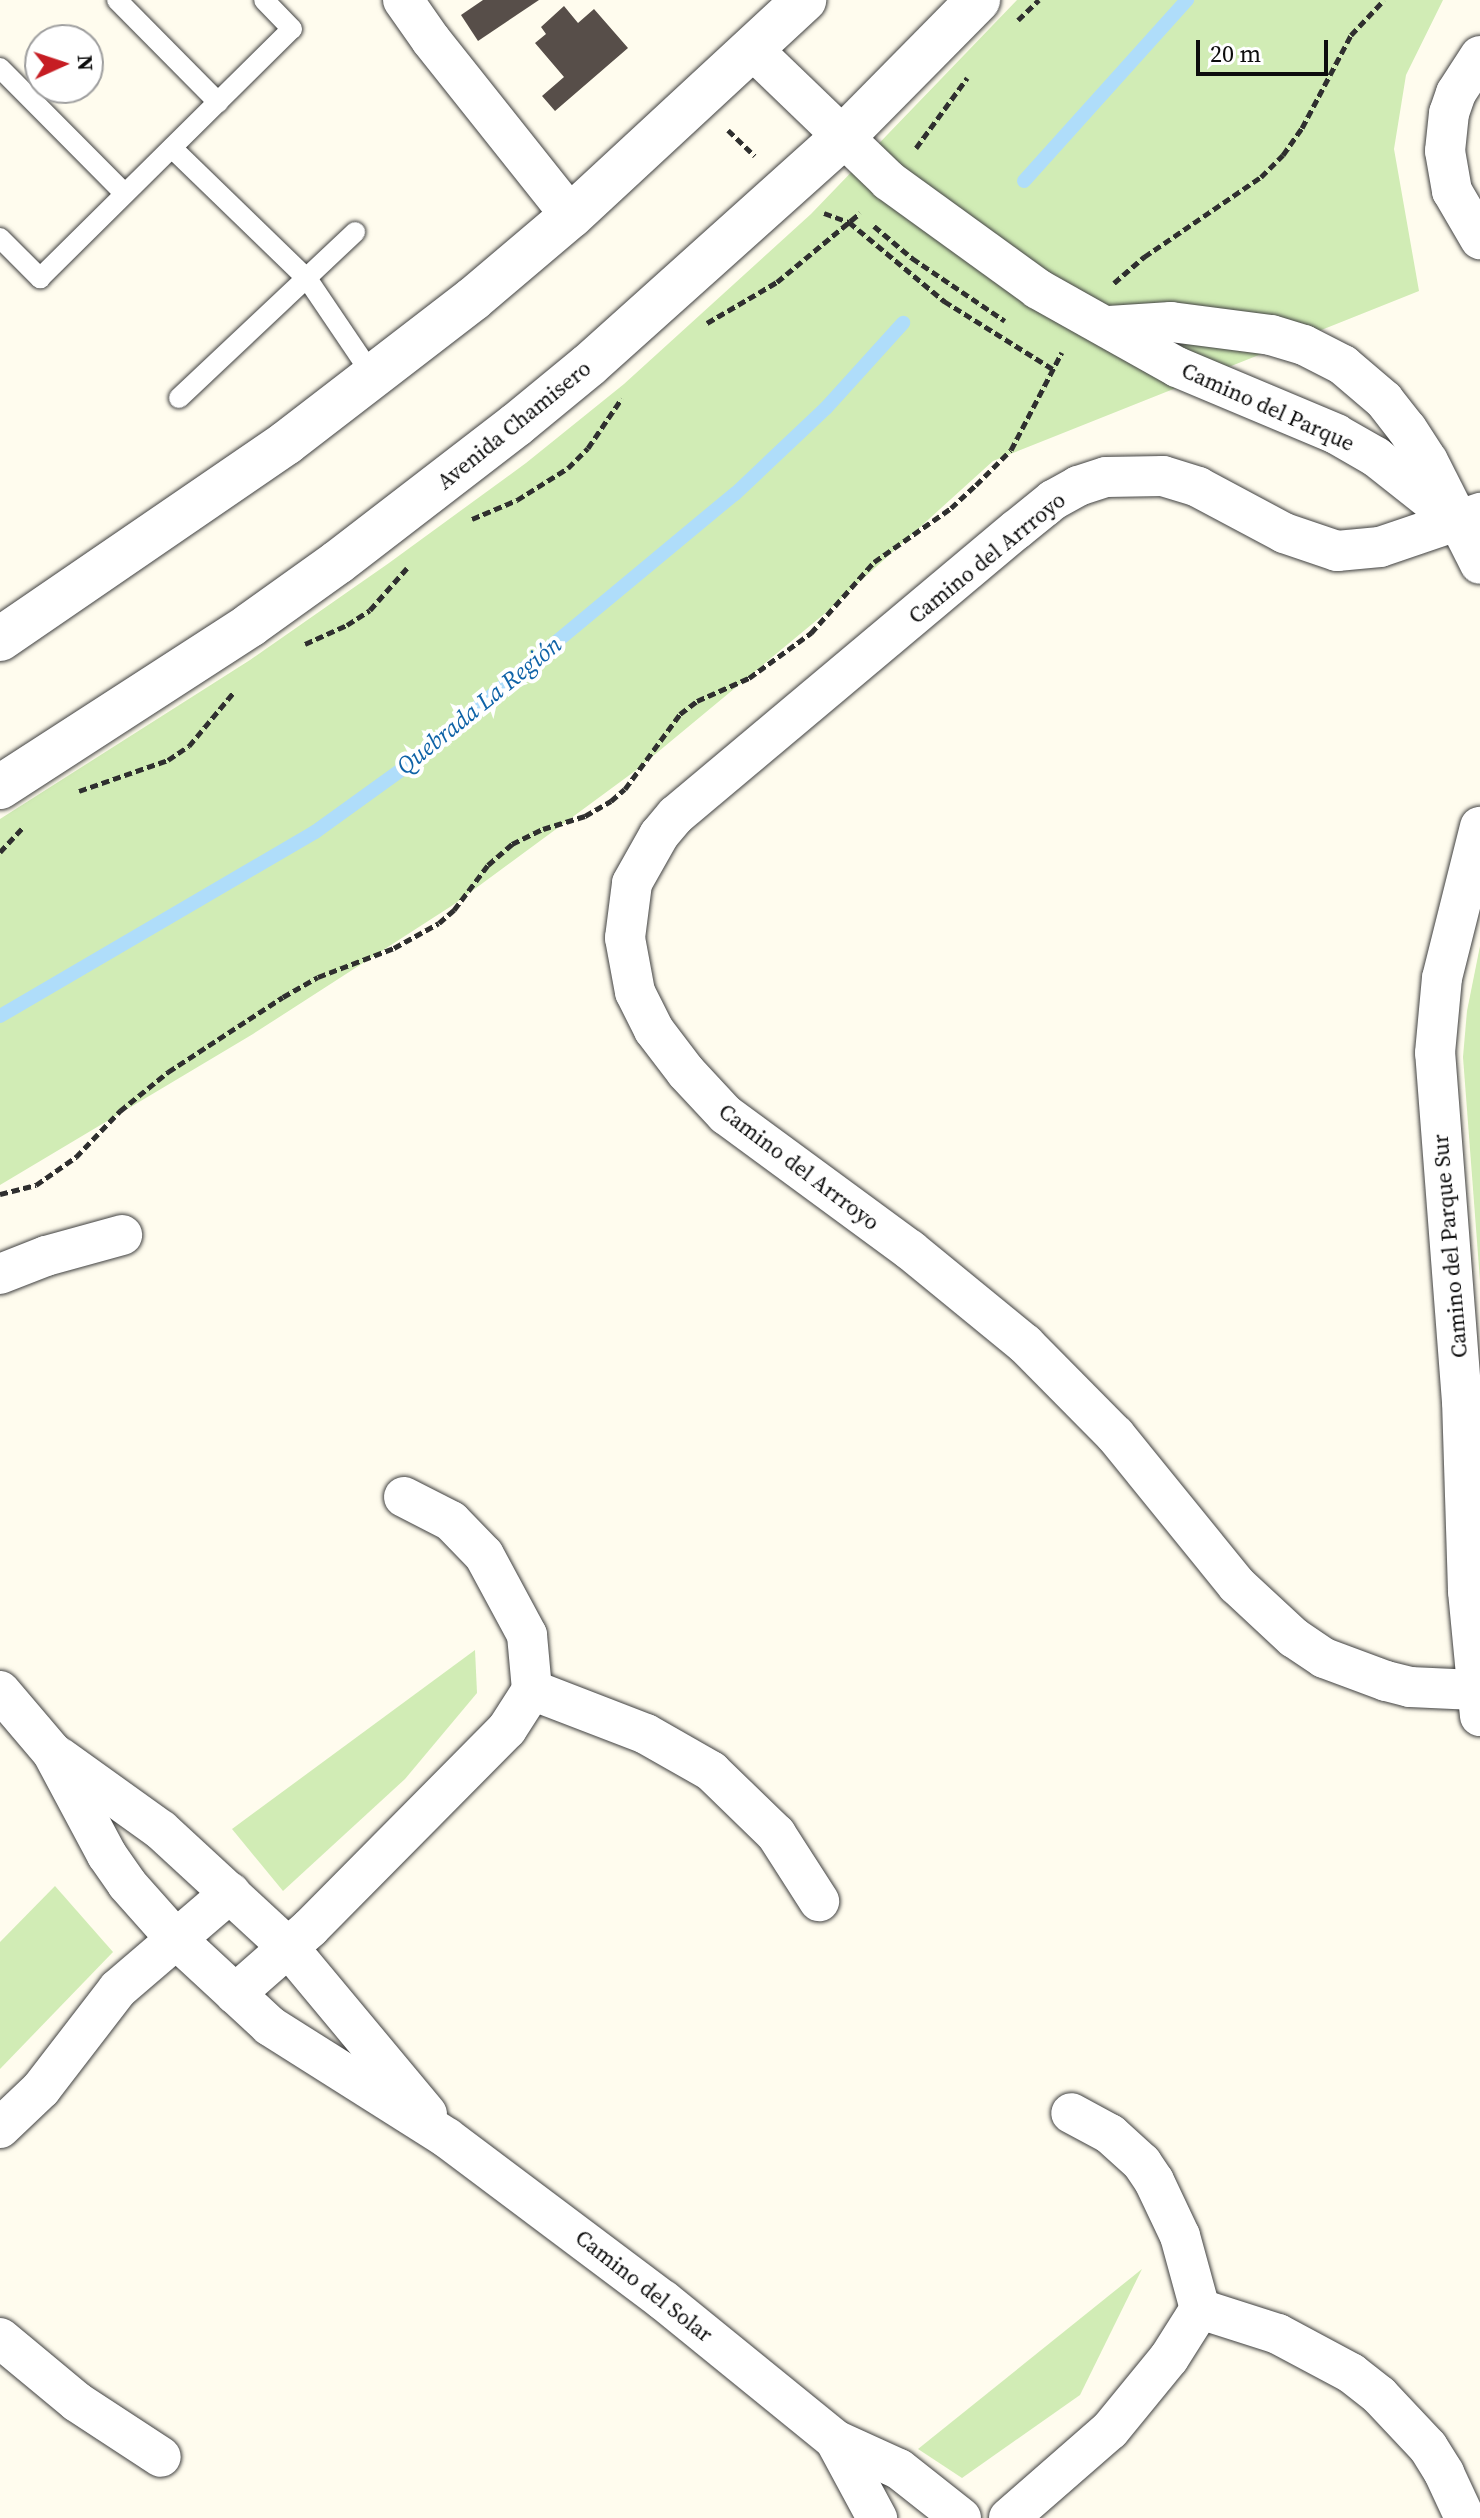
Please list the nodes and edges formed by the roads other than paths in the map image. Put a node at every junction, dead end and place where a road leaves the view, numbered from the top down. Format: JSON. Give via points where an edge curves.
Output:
{"nodes":[{"id":1,"x":117,"y":0,"type":"edge"},
{"id":2,"x":264,"y":0,"type":"edge"},
{"id":3,"x":403,"y":0,"type":"edge"},
{"id":4,"x":804,"y":0,"type":"edge"},
{"id":5,"x":978,"y":0,"type":"edge"},
{"id":6,"x":752,"y":49,"type":"junction"},
{"id":7,"x":1480,"y":56,"type":"edge"},
{"id":8,"x":0,"y":68,"type":"edge"},
{"id":9,"x":218,"y":102,"type":"junction"},
{"id":10,"x":842,"y":138,"type":"junction"},
{"id":11,"x":172,"y":148,"type":"junction"},
{"id":12,"x":125,"y":194,"type":"junction"},
{"id":13,"x":571,"y":216,"type":"junction"},
{"id":14,"x":355,"y":232,"type":"dead end"},
{"id":15,"x":0,"y":238,"type":"edge"},
{"id":16,"x":1480,"y":239,"type":"edge"},
{"id":17,"x":308,"y":280,"type":"junction"},
{"id":18,"x":1109,"y":326,"type":"junction"},
{"id":19,"x":373,"y":376,"type":"junction"},
{"id":20,"x":179,"y":398,"type":"dead end"},
{"id":21,"x":1468,"y":517,"type":"edge"},
{"id":22,"x":1480,"y":564,"type":"edge"},
{"id":23,"x":0,"y":639,"type":"edge"},
{"id":24,"x":0,"y":787,"type":"edge"},
{"id":25,"x":1480,"y":827,"type":"edge"},
{"id":26,"x":122,"y":1235,"type":"dead end"},
{"id":27,"x":0,"y":1274,"type":"edge"},
{"id":28,"x":404,"y":1497,"type":"dead end"},
{"id":29,"x":532,"y":1690,"type":"junction"},
{"id":30,"x":0,"y":1691,"type":"edge"},
{"id":31,"x":1477,"y":1703,"type":"edge"},
{"id":32,"x":52,"y":1752,"type":"junction"},
{"id":33,"x":230,"y":1893,"type":"junction"},
{"id":34,"x":819,"y":1901,"type":"dead end"},
{"id":35,"x":175,"y":1938,"type":"junction"},
{"id":36,"x":288,"y":1947,"type":"junction"},
{"id":37,"x":235,"y":1994,"type":"junction"},
{"id":38,"x":1071,"y":2113,"type":"dead end"},
{"id":39,"x":0,"y":2128,"type":"edge"},
{"id":40,"x":447,"y":2138,"type":"junction"},
{"id":41,"x":1200,"y":2309,"type":"junction"},
{"id":42,"x":0,"y":2338,"type":"edge"},
{"id":43,"x":835,"y":2440,"type":"junction"},
{"id":44,"x":161,"y":2457,"type":"dead end"},
{"id":45,"x":877,"y":2518,"type":"edge"},
{"id":46,"x":961,"y":2518,"type":"edge"},
{"id":47,"x":1009,"y":2518,"type":"edge"},
{"id":48,"x":1465,"y":2518,"type":"edge"}],
"edges":[{"from":1,"to":9,"type":"lane"},
{"from":2,"to":9,"type":"lane","via":[[292,29]]},
{"from":3,"to":13,"type":"street"},
{"from":4,"to":6,"type":"street"},
{"from":5,"to":10,"type":"street","name":"Avenida Chamisero"},
{"from":6,"to":10,"type":"street","name":"Camino del Parque"},
{"from":6,"to":13,"type":"street"},
{"from":7,"to":16,"type":"street","via":[[1456,93],[1445,151],[1452,191]]},
{"from":8,"to":12,"type":"lane"},
{"from":9,"to":11,"type":"lane"},
{"from":10,"to":18,"type":"street","name":"Camino del Parque","via":[[889,181],[997,261],[1063,304]]},
{"from":10,"to":24,"type":"street","name":"Avenida Chamisero","via":[[589,365],[429,494],[173,678]]},
{"from":11,"to":12,"type":"lane"},
{"from":11,"to":17,"type":"lane"},
{"from":12,"to":15,"type":"lane","via":[[40,278]]},
{"from":13,"to":19,"type":"street"},
{"from":14,"to":17,"type":"lane"},
{"from":17,"to":19,"type":"lane"},
{"from":17,"to":20,"type":"lane"},
{"from":18,"to":21,"type":"street","name":"Camino del Parque","via":[[1177,367],[1336,434]]},
{"from":18,"to":21,"type":"street","name":"Camino del Parque","via":[[1203,324],[1271,335],[1324,354],[1364,381],[1407,429]]},
{"from":19,"to":23,"type":"street","via":[[286,443]]},
{"from":21,"to":22,"type":"street"},
{"from":21,"to":31,"type":"street","name":"Camino del Arrroyo","via":[[1380,547],[1337,551],[1284,533],[1198,487],[1163,476],[1106,477],[1078,486],[1016,530],[676,815],[632,883],[625,938],[635,992],[654,1030],[716,1104],[1025,1344],[1115,1435],[1237,1585],[1285,1631],[1354,1672]]},
{"from":25,"to":31,"type":"street","name":"Camino del Parque Sur","via":[[1442,978],[1435,1053],[1462,1402]]},
{"from":26,"to":27,"type":"street"},
{"from":28,"to":29,"type":"street","via":[[451,1521],[484,1555],[527,1635]]},
{"from":29,"to":34,"type":"street","via":[[646,1734],[711,1771],[776,1834]]},
{"from":29,"to":36,"type":"street","via":[[507,1729]]},
{"from":30,"to":32,"type":"street","name":"Camino del Solar"},
{"from":32,"to":33,"type":"street","name":"Camino del Solar","via":[[161,1830]]},
{"from":32,"to":35,"type":"street","name":"Camino del Solar","via":[[107,1855]]},
{"from":33,"to":35,"type":"street"},
{"from":33,"to":36,"type":"street","name":"Camino del Solar"},
{"from":35,"to":37,"type":"street","name":"Camino del Solar"},
{"from":35,"to":39,"type":"street","via":[[118,1989],[41,2089]]},
{"from":36,"to":37,"type":"street"},
{"from":36,"to":40,"type":"street","name":"Camino del Solar"},
{"from":37,"to":40,"type":"street","name":"Camino del Solar","via":[[292,2043]]},
{"from":38,"to":41,"type":"street","via":[[1118,2140],[1154,2181],[1180,2236]]},
{"from":40,"to":43,"type":"street","name":"Camino del Solar","via":[[663,2300]]},
{"from":41,"to":47,"type":"street","via":[[1169,2358],[1110,2430]]},
{"from":41,"to":48,"type":"street","via":[[1278,2334],[1351,2373],[1379,2395],[1428,2447]]},
{"from":42,"to":44,"type":"street","via":[[77,2402]]},
{"from":43,"to":45,"type":"street","name":"Camino del Solar"},
{"from":43,"to":46,"type":"street","name":"Camino del Solar","via":[[899,2469]]}]}
